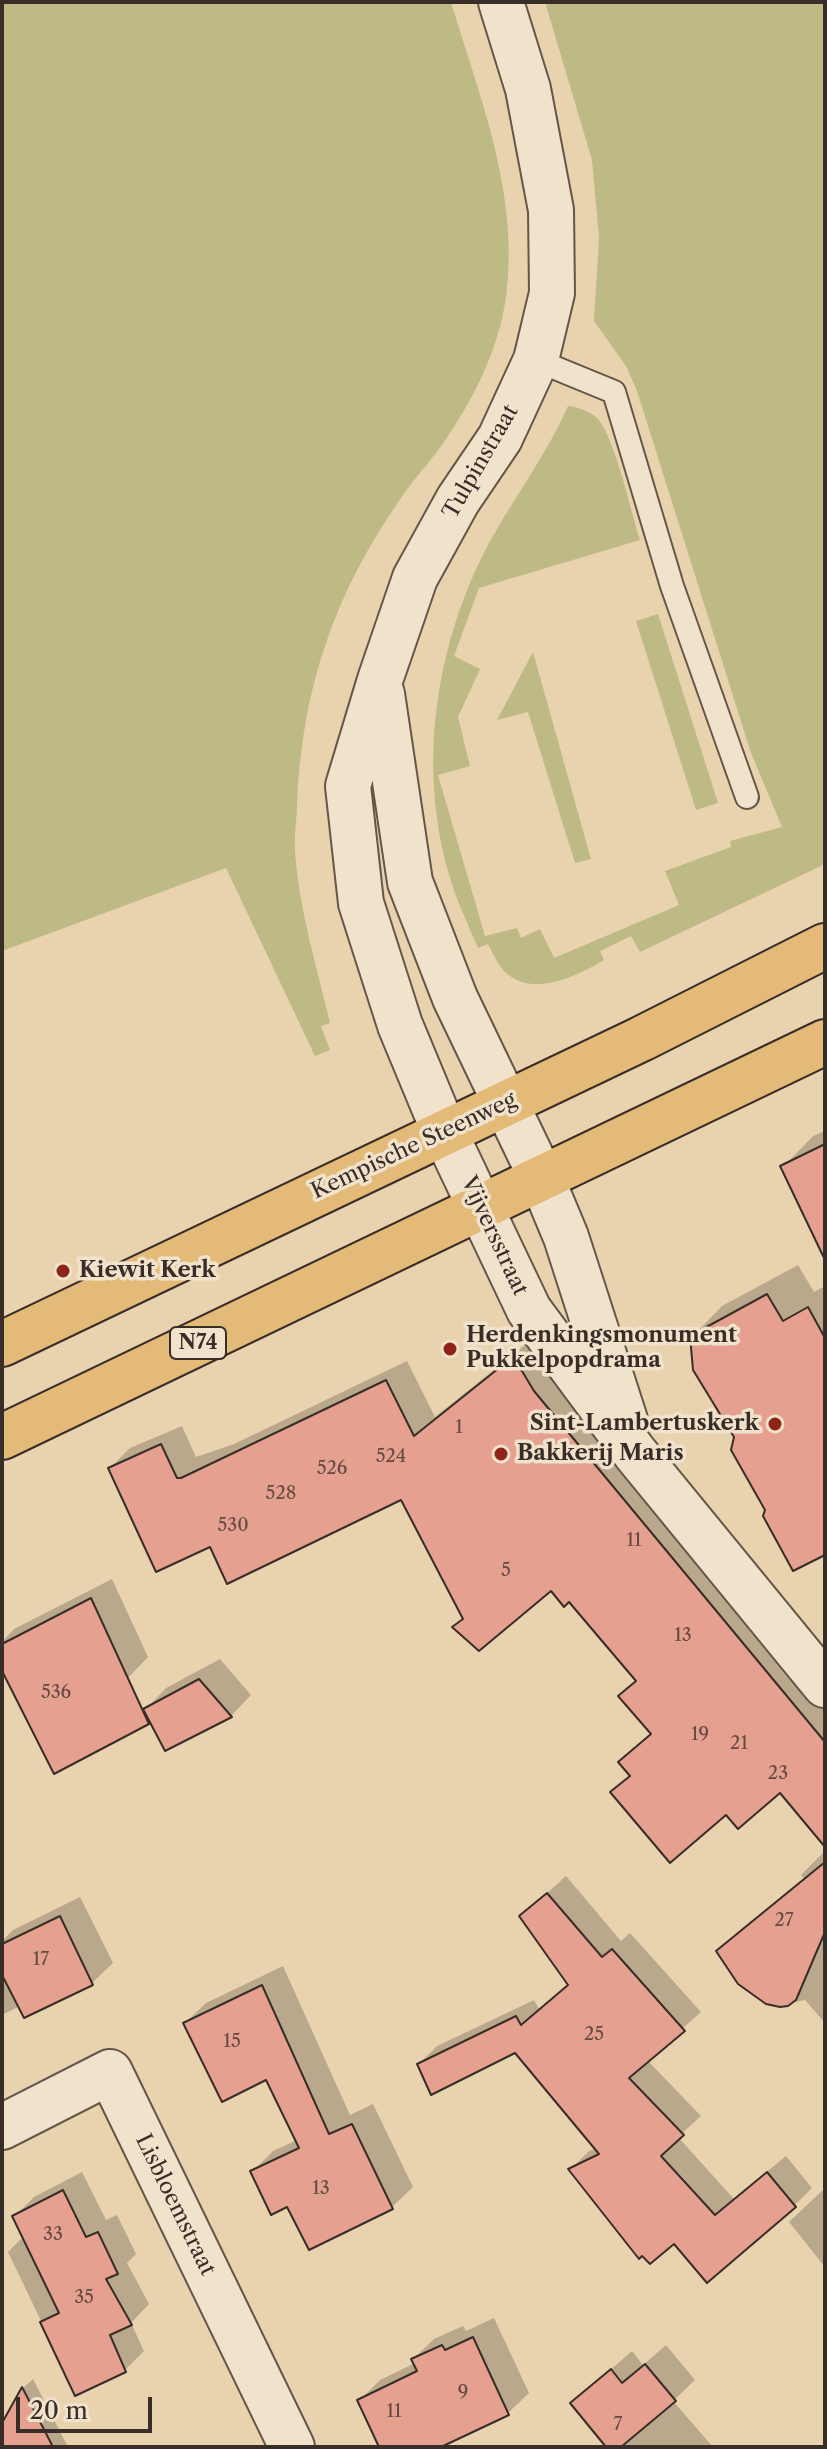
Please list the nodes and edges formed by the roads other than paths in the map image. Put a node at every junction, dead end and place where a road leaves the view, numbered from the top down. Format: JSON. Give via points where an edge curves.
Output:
{"nodes":[{"id":1,"x":501,"y":2,"type":"edge"},
{"id":2,"x":536,"y":360,"type":"junction"},
{"id":3,"x":380,"y":680,"type":"junction"},
{"id":4,"x":747,"y":797,"type":"dead end"},
{"id":5,"x":825,"y":946,"type":"edge"},
{"id":6,"x":825,"y":1042,"type":"edge"},
{"id":7,"x":504,"y":1103,"type":"junction"},
{"id":8,"x":444,"y":1131,"type":"junction"},
{"id":9,"x":541,"y":1177,"type":"junction"},
{"id":10,"x":481,"y":1207,"type":"junction"},
{"id":11,"x":2,"y":1344,"type":"edge"},
{"id":12,"x":2,"y":1437,"type":"edge"},
{"id":13,"x":635,"y":1453,"type":"junction"},
{"id":14,"x":825,"y":1685,"type":"edge"},
{"id":15,"x":2,"y":2127,"type":"edge"},
{"id":16,"x":292,"y":2447,"type":"edge"}],
"edges":[{"from":1,"to":2,"type":"street","name":"Tulpinstraat","via":[[528,89],[551,210],[552,293]]},
{"from":2,"to":3,"type":"street","name":"Tulpinstraat","via":[[500,438],[415,578]]},
{"from":2,"to":4,"type":"lane","via":[[614,392],[672,586]]},
{"from":3,"to":7,"type":"street","name":"Tulpinstraat","via":[[410,882]]},
{"from":3,"to":8,"type":"street","name":"Tulpinstraat","via":[[348,786],[361,903],[400,1025]]},
{"from":5,"to":7,"type":"main road","name":"Kempische Steenweg"},
{"from":6,"to":9,"type":"main road","number":"N74"},
{"from":7,"to":8,"type":"main road","name":"Kempische Steenweg"},
{"from":7,"to":9,"type":"street","name":"Tulpinstraat"},
{"from":8,"to":10,"type":"street","name":"Vijversstraat"},
{"from":8,"to":11,"type":"main road","name":"Kempische Steenweg"},
{"from":9,"to":10,"type":"main road","number":"N74"},
{"from":9,"to":13,"type":"street","name":"Vijversstraat","via":[[579,1273]]},
{"from":10,"to":12,"type":"main road","number":"N74"},
{"from":10,"to":13,"type":"street","name":"Vijversstraat","via":[[529,1310]]},
{"from":13,"to":14,"type":"street","name":"Vijversstraat"},
{"from":15,"to":16,"type":"street","name":"Lisbloemstraat","via":[[110,2072]]}]}
